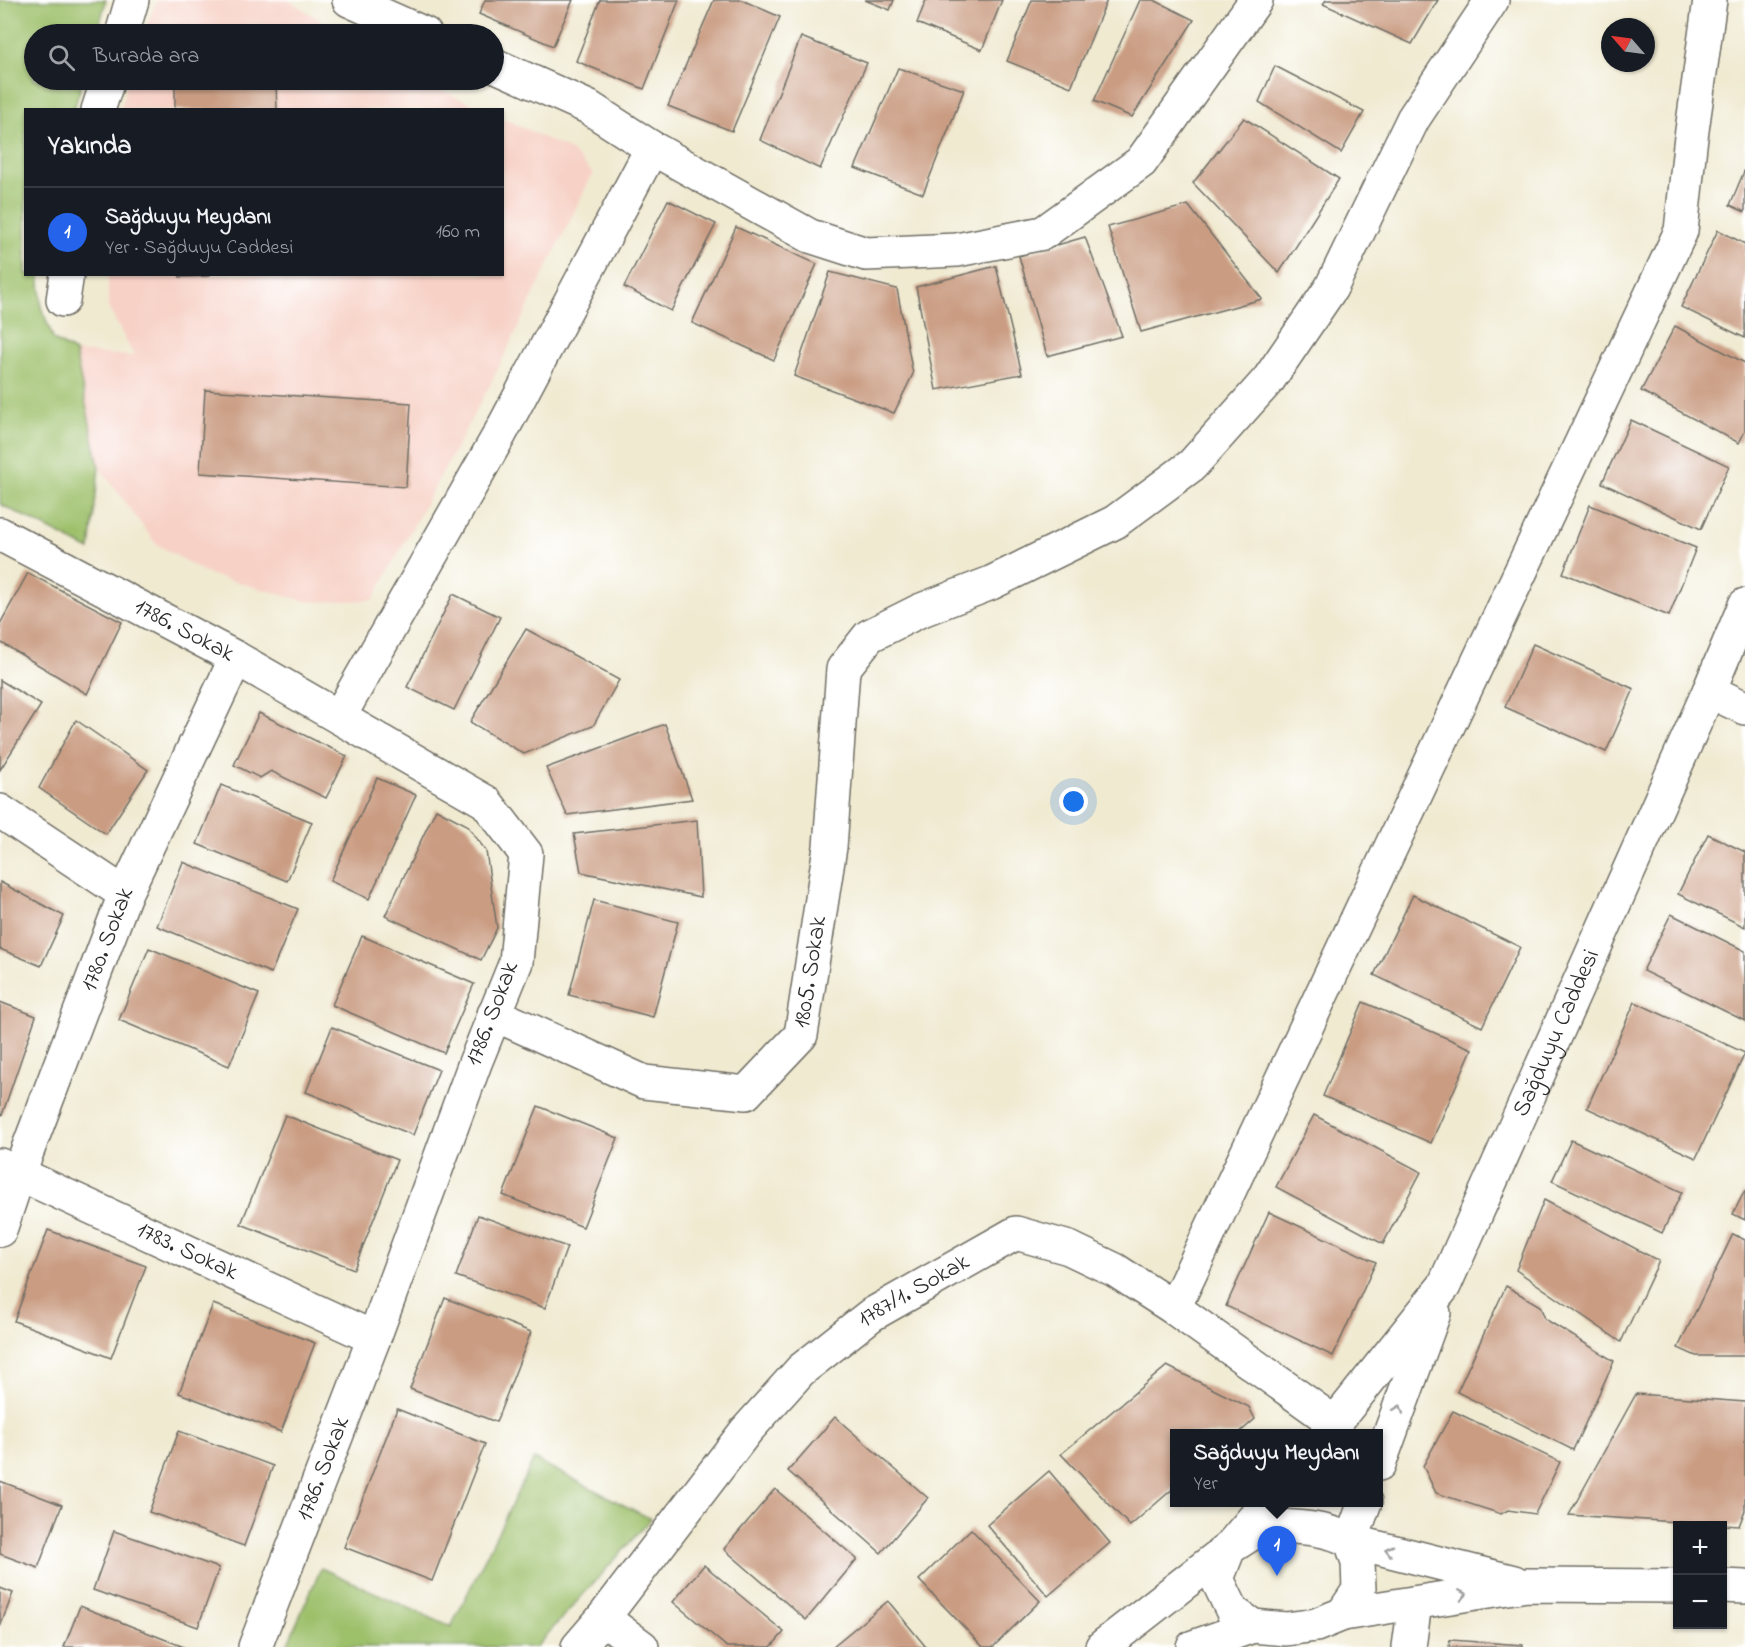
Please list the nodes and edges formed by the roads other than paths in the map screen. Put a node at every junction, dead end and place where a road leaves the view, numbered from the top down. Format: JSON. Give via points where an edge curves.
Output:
{"nodes":[{"id":1,"x":132,"y":0,"type":"edge"},
{"id":2,"x":349,"y":0,"type":"edge"},
{"id":3,"x":1492,"y":0,"type":"edge"},
{"id":4,"x":1710,"y":0,"type":"edge"},
{"id":5,"x":1245,"y":3,"type":"edge"},
{"id":6,"x":125,"y":24,"type":"edge"},
{"id":7,"x":403,"y":24,"type":"edge"},
{"id":8,"x":504,"y":69,"type":"edge"},
{"id":9,"x":105,"y":90,"type":"edge"},
{"id":10,"x":99,"y":108,"type":"edge"},
{"id":11,"x":652,"y":148,"type":"junction"},
{"id":12,"x":0,"y":534,"type":"edge"},
{"id":13,"x":1745,"y":605,"type":"edge"},
{"id":14,"x":236,"y":658,"type":"junction"},
{"id":15,"x":1709,"y":691,"type":"junction"},
{"id":16,"x":1745,"y":708,"type":"edge"},
{"id":17,"x":339,"y":717,"type":"junction"},
{"id":18,"x":0,"y":811,"type":"edge"},
{"id":19,"x":125,"y":894,"type":"junction"},
{"id":20,"x":494,"y":1014,"type":"junction"},
{"id":21,"x":9,"y":1169,"type":"edge"},
{"id":22,"x":0,"y":1230,"type":"edge"},
{"id":23,"x":1444,"y":1286,"type":"junction"},
{"id":24,"x":1174,"y":1308,"type":"junction"},
{"id":25,"x":374,"y":1338,"type":"junction"},
{"id":26,"x":1331,"y":1428,"type":"edge"},
{"id":27,"x":1383,"y":1453,"type":"edge"},
{"id":28,"x":1265,"y":1507,"type":"edge"},
{"id":29,"x":1364,"y":1507,"type":"edge"},
{"id":30,"x":1351,"y":1541,"type":"junction"},
{"id":31,"x":1229,"y":1548,"type":"junction"},
{"id":32,"x":1527,"y":1585,"type":"junction"},
{"id":33,"x":1673,"y":1586,"type":"edge"},
{"id":34,"x":1727,"y":1586,"type":"edge"},
{"id":35,"x":1745,"y":1587,"type":"edge"},
{"id":36,"x":1415,"y":1603,"type":"junction"},
{"id":37,"x":1343,"y":1614,"type":"junction"},
{"id":38,"x":603,"y":1618,"type":"junction"},
{"id":39,"x":1253,"y":1626,"type":"junction"},
{"id":40,"x":255,"y":1647,"type":"edge"},
{"id":41,"x":578,"y":1647,"type":"edge"},
{"id":42,"x":642,"y":1647,"type":"edge"},
{"id":43,"x":1102,"y":1647,"type":"edge"},
{"id":44,"x":1193,"y":1647,"type":"edge"},
{"id":45,"x":1409,"y":1647,"type":"edge"}],
"edges":[{"from":1,"to":6,"type":"street"},
{"from":2,"to":7,"type":"street"},
{"from":3,"to":20,"type":"street","name":"1805. Sokak","via":[[1413,119],[1331,288],[1269,379],[1192,465],[1115,522],[991,583],[919,611],[869,636],[843,669],[830,847],[801,1035],[746,1093],[645,1082]]},
{"from":4,"to":24,"type":"street","via":[[1681,231]]},
{"from":5,"to":11,"type":"street","via":[[1141,162],[1043,233],[957,250],[866,254],[810,236]]},
{"from":8,"to":11,"type":"street","via":[[588,107]]},
{"from":9,"to":10,"type":"street"},
{"from":11,"to":17,"type":"street","via":[[501,432]]},
{"from":12,"to":14,"type":"street","name":"1786. Sokak"},
{"from":13,"to":15,"type":"street","name":"Sağduyu Caddesi"},
{"from":14,"to":17,"type":"street","name":"1786. Sokak"},
{"from":14,"to":19,"type":"street","name":"1780. Sokak"},
{"from":15,"to":16,"type":"street"},
{"from":15,"to":23,"type":"street","name":"Sağduyu Caddesi"},
{"from":17,"to":20,"type":"street","name":"1786. Sokak","via":[[486,802],[526,854],[516,962]]},
{"from":18,"to":19,"type":"street"},
{"from":19,"to":21,"type":"street","name":"1780. Sokak"},
{"from":20,"to":25,"type":"street","name":"1786. Sokak"},
{"from":21,"to":22,"type":"street","name":"1780. Sokak"},
{"from":21,"to":25,"type":"street","name":"1783. Sokak"},
{"from":23,"to":26,"type":"street","name":"Sağduyu Caddesi"},
{"from":27,"to":23,"type":"street","one_way":true},
{"from":24,"to":26,"type":"street","name":"1787/1. Sokak"},
{"from":24,"to":38,"type":"street","name":"1787/1. Sokak","via":[[1116,1270],[1069,1248],[1016,1233],[871,1315],[801,1370],[746,1431]]},
{"from":25,"to":40,"type":"street","name":"1786. Sokak"},
{"from":28,"to":31,"type":"street"},
{"from":29,"to":30,"type":"street"},
{"from":30,"to":31,"type":"street","via":[[1335,1533],[1274,1526],[1254,1532]]},
{"from":32,"to":30,"type":"street","one_way":true},
{"from":30,"to":37,"type":"street","via":[[1358,1562],[1359,1590]]},
{"from":31,"to":39,"type":"street","via":[[1217,1579],[1233,1612]]},
{"from":31,"to":43,"type":"street"},
{"from":32,"to":33,"type":"street"},
{"from":36,"to":32,"type":"street","one_way":true},
{"from":34,"to":35,"type":"street"},
{"from":36,"to":37,"type":"street"},
{"from":36,"to":45,"type":"street"},
{"from":37,"to":39,"type":"street","via":[[1316,1625],[1286,1629]]},
{"from":38,"to":41,"type":"street","name":"1787/1. Sokak"},
{"from":38,"to":42,"type":"street"},
{"from":39,"to":44,"type":"street"}]}
